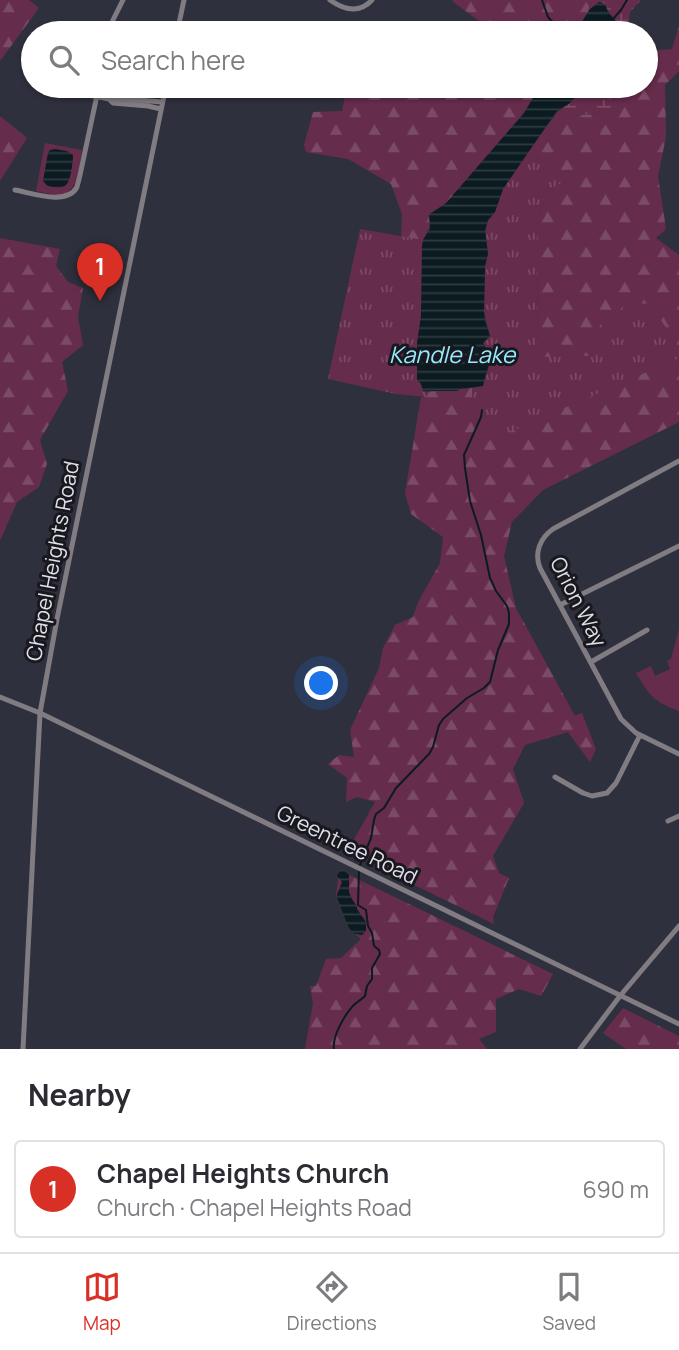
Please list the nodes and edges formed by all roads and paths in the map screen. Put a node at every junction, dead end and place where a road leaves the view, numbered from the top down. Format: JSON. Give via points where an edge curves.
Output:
{"nodes":[{"id":1,"x":123,"y":0,"type":"edge"},
{"id":2,"x":184,"y":0,"type":"edge"},
{"id":3,"x":330,"y":0,"type":"edge"},
{"id":4,"x":372,"y":0,"type":"edge"},
{"id":5,"x":113,"y":21,"type":"edge"},
{"id":6,"x":180,"y":21,"type":"edge"},
{"id":7,"x":96,"y":98,"type":"edge"},
{"id":8,"x":105,"y":98,"type":"edge"},
{"id":9,"x":164,"y":98,"type":"edge"},
{"id":10,"x":162,"y":106,"type":"junction"},
{"id":11,"x":15,"y":190,"type":"dead end"},
{"id":12,"x":679,"y":461,"type":"edge"},
{"id":13,"x":679,"y":546,"type":"edge"},
{"id":14,"x":560,"y":605,"type":"junction"},
{"id":15,"x":648,"y":630,"type":"dead end"},
{"id":16,"x":590,"y":662,"type":"junction"},
{"id":17,"x":0,"y":697,"type":"edge"},
{"id":18,"x":40,"y":713,"type":"junction"},
{"id":19,"x":640,"y":735,"type":"junction"},
{"id":20,"x":679,"y":754,"type":"edge"},
{"id":21,"x":555,"y":777,"type":"dead end"},
{"id":22,"x":679,"y":816,"type":"edge"},
{"id":23,"x":668,"y":821,"type":"dead end"},
{"id":24,"x":679,"y":926,"type":"edge"},
{"id":25,"x":620,"y":996,"type":"junction"},
{"id":26,"x":679,"y":1024,"type":"edge"},
{"id":27,"x":23,"y":1049,"type":"edge"},
{"id":28,"x":580,"y":1049,"type":"edge"}],
"edges":[{"from":1,"to":5,"type":"street"},
{"from":2,"to":6,"type":"street"},
{"from":3,"to":4,"type":"street","via":[[352,10]]},
{"from":7,"to":11,"type":"street","via":[[80,176],[72,193],[56,197]]},
{"from":8,"to":10,"type":"street","via":[[113,103]]},
{"from":9,"to":10,"type":"street","name":"Chapel Heights Road"},
{"from":10,"to":18,"type":"street","name":"Chapel Heights Road"},
{"from":12,"to":14,"type":"street","name":"Orion Way","via":[[543,537],[538,562]]},
{"from":13,"to":14,"type":"street"},
{"from":14,"to":16,"type":"street","name":"Orion Way"},
{"from":15,"to":16,"type":"street"},
{"from":16,"to":19,"type":"street","name":"Orion Way","via":[[621,719]]},
{"from":17,"to":18,"type":"street","name":"Greentree Road"},
{"from":18,"to":25,"type":"street","name":"Greentree Road"},
{"from":18,"to":27,"type":"street","name":"Chapel Heights Road"},
{"from":19,"to":20,"type":"street","name":"Orion Way"},
{"from":19,"to":21,"type":"street","via":[[607,793],[592,796]]},
{"from":22,"to":23,"type":"street"},
{"from":24,"to":25,"type":"street"},
{"from":25,"to":26,"type":"street","name":"Greentree Road"},
{"from":25,"to":28,"type":"street"}]}
